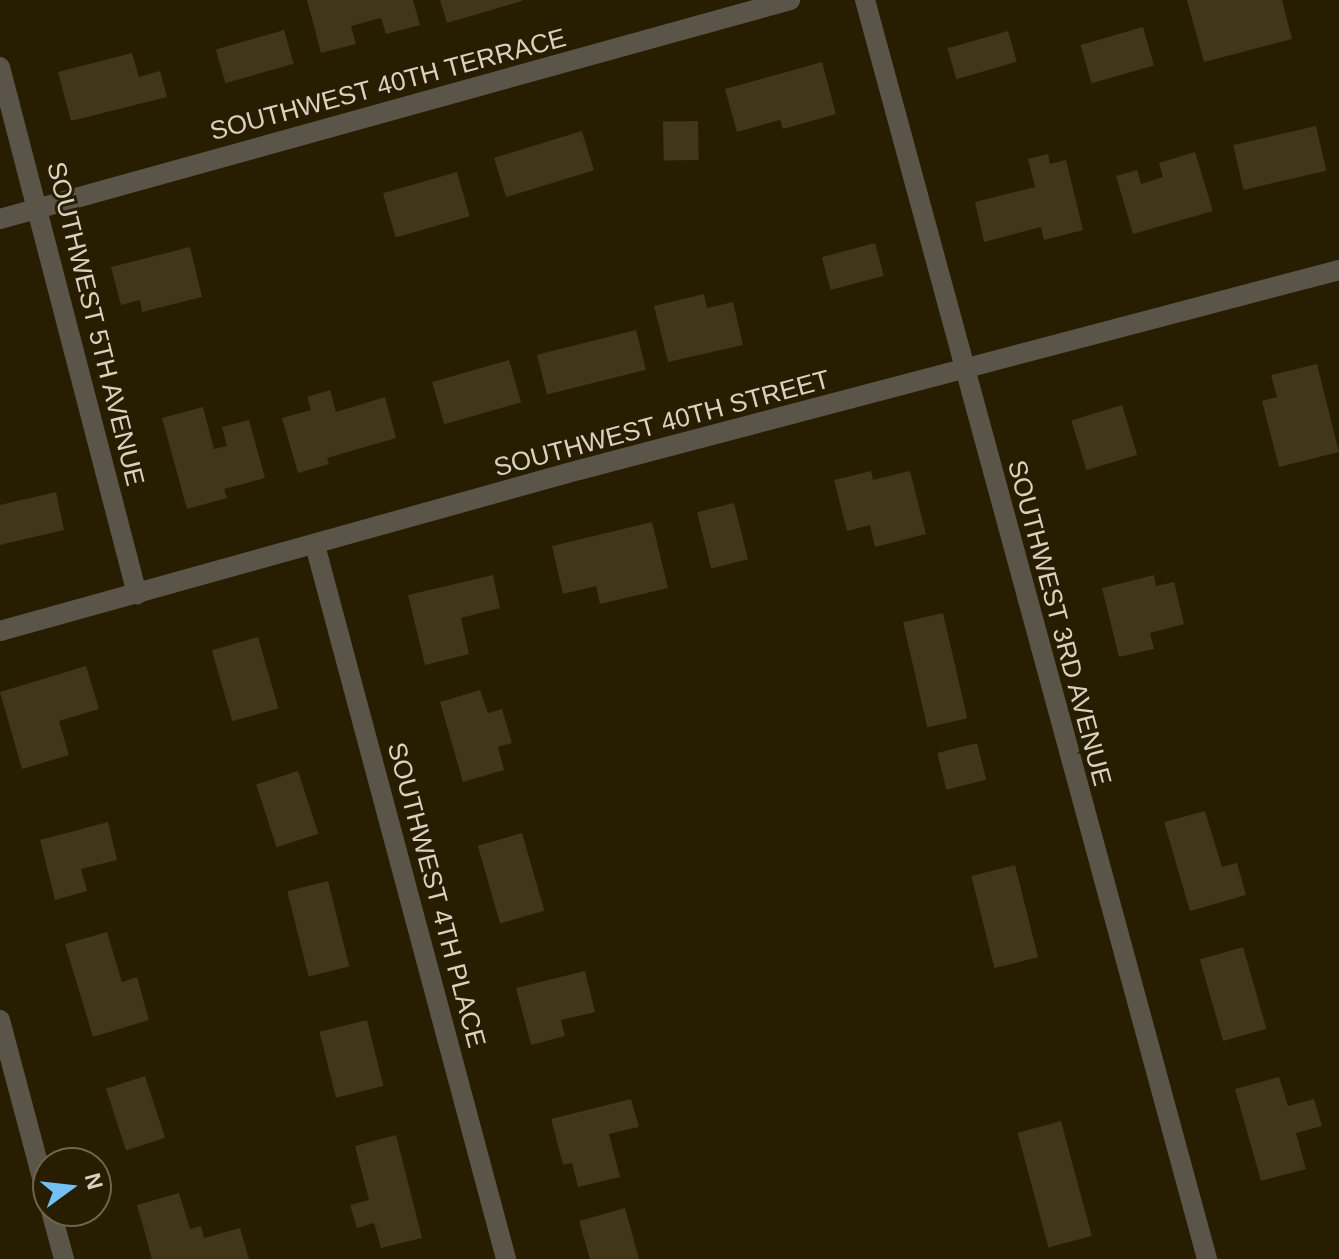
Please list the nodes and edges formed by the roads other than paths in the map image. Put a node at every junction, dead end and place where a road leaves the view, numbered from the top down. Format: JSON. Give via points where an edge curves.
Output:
{"nodes":[{"id":1,"x":790,"y":0,"type":"edge"},
{"id":2,"x":865,"y":0,"type":"edge"},
{"id":3,"x":0,"y":67,"type":"edge"},
{"id":4,"x":39,"y":208,"type":"junction"},
{"id":5,"x":0,"y":219,"type":"edge"},
{"id":6,"x":1339,"y":270,"type":"edge"},
{"id":7,"x":963,"y":373,"type":"junction"},
{"id":8,"x":315,"y":545,"type":"junction"},
{"id":9,"x":137,"y":594,"type":"junction"},
{"id":10,"x":0,"y":631,"type":"edge"},
{"id":11,"x":0,"y":1020,"type":"edge"},
{"id":12,"x":34,"y":1147,"type":"edge"},
{"id":13,"x":55,"y":1227,"type":"edge"},
{"id":14,"x":64,"y":1259,"type":"edge"},
{"id":15,"x":506,"y":1259,"type":"edge"},
{"id":16,"x":1207,"y":1259,"type":"edge"}],
"edges":[{"from":1,"to":4,"type":"street","name":"SOUTHWEST 40TH TERRACE"},
{"from":2,"to":7,"type":"street","name":"SOUTHWEST 3RD AVENUE"},
{"from":3,"to":4,"type":"street","name":"SOUTHWEST 5TH AVENUE"},
{"from":4,"to":5,"type":"street","name":"SOUTHWEST 40TH TERRACE"},
{"from":4,"to":9,"type":"street","name":"SOUTHWEST 5TH AVENUE"},
{"from":6,"to":7,"type":"street","name":"SOUTHWEST 40TH STREET"},
{"from":7,"to":8,"type":"street","name":"SOUTHWEST 40TH STREET","via":[[579,470]]},
{"from":7,"to":16,"type":"street","name":"SOUTHWEST 3RD AVENUE"},
{"from":8,"to":9,"type":"street","name":"SOUTHWEST 40TH STREET"},
{"from":8,"to":15,"type":"street","name":"SOUTHWEST 4TH PLACE"},
{"from":9,"to":10,"type":"street","name":"SOUTHWEST 40TH STREET"},
{"from":11,"to":12,"type":"street"},
{"from":13,"to":14,"type":"street"}]}
